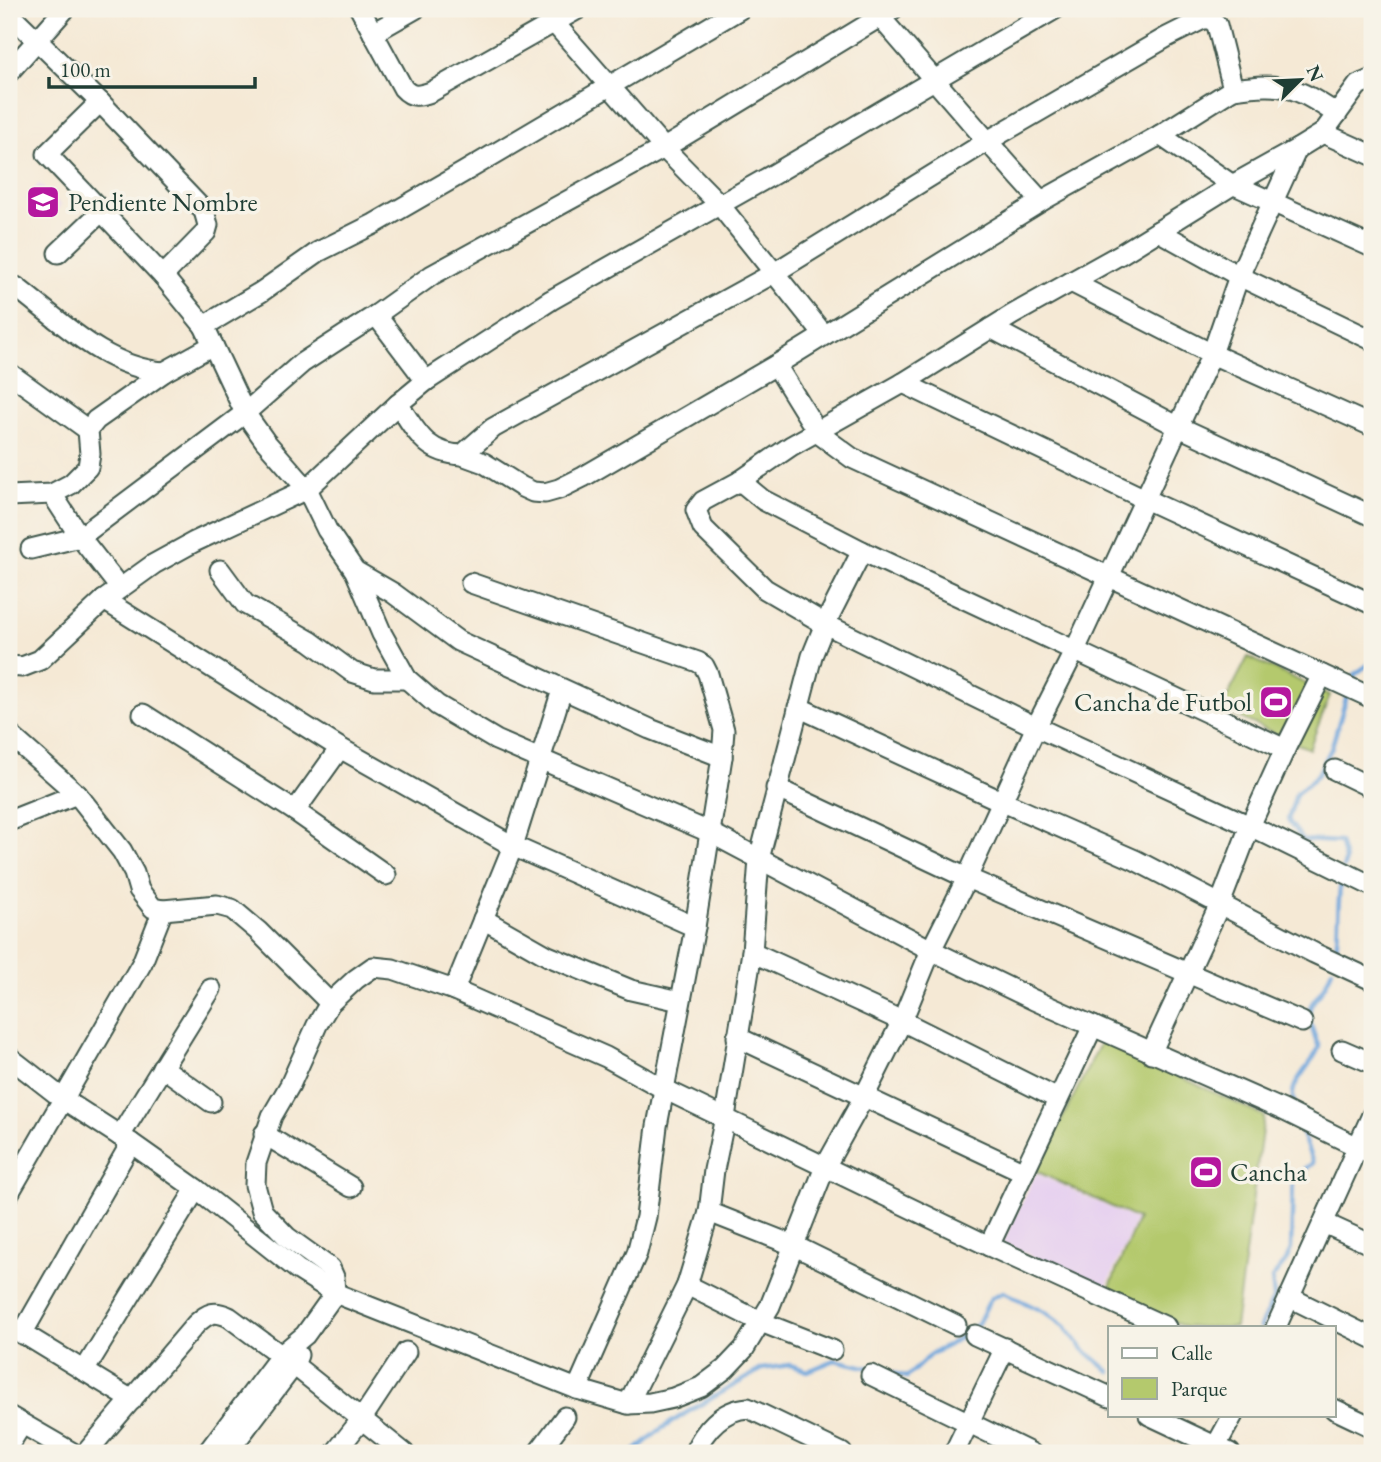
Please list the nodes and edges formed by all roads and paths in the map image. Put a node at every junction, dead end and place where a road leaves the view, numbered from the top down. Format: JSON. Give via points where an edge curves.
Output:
{"nodes":[{"id":1,"x":65,"y":9,"type":"edge"},
{"id":2,"x":360,"y":9,"type":"edge"},
{"id":3,"x":415,"y":9,"type":"edge"},
{"id":4,"x":579,"y":9,"type":"edge"},
{"id":5,"x":740,"y":9,"type":"edge"},
{"id":6,"x":1055,"y":9,"type":"edge"},
{"id":7,"x":882,"y":11,"type":"edge"},
{"id":8,"x":9,"y":13,"type":"edge"},
{"id":9,"x":548,"y":16,"type":"edge"},
{"id":10,"x":373,"y":33,"type":"junction"},
{"id":11,"x":36,"y":41,"type":"junction"},
{"id":12,"x":9,"y":72,"type":"edge"},
{"id":13,"x":1372,"y":79,"type":"edge"},
{"id":14,"x":937,"y":80,"type":"junction"},
{"id":15,"x":609,"y":87,"type":"junction"},
{"id":16,"x":1233,"y":89,"type":"junction"},
{"id":17,"x":100,"y":102,"type":"junction"},
{"id":18,"x":1337,"y":114,"type":"junction"},
{"id":19,"x":1323,"y":133,"type":"junction"},
{"id":20,"x":1160,"y":135,"type":"junction"},
{"id":21,"x":986,"y":142,"type":"junction"},
{"id":22,"x":664,"y":148,"type":"junction"},
{"id":23,"x":1297,"y":149,"type":"junction"},
{"id":24,"x":1372,"y":155,"type":"edge"},
{"id":25,"x":1234,"y":184,"type":"junction"},
{"id":26,"x":1041,"y":201,"type":"junction"},
{"id":27,"x":1273,"y":201,"type":"junction"},
{"id":28,"x":719,"y":204,"type":"junction"},
{"id":29,"x":102,"y":211,"type":"junction"},
{"id":30,"x":1158,"y":231,"type":"junction"},
{"id":31,"x":1372,"y":247,"type":"edge"},
{"id":32,"x":58,"y":253,"type":"dead end"},
{"id":33,"x":774,"y":273,"type":"junction"},
{"id":34,"x":163,"y":276,"type":"junction"},
{"id":35,"x":1239,"y":276,"type":"junction"},
{"id":36,"x":1071,"y":282,"type":"junction"},
{"id":37,"x":16,"y":287,"type":"dead end"},
{"id":38,"x":376,"y":315,"type":"junction"},
{"id":39,"x":204,"y":326,"type":"junction"},
{"id":40,"x":991,"y":328,"type":"junction"},
{"id":41,"x":824,"y":335,"type":"junction"},
{"id":42,"x":1372,"y":340,"type":"edge"},
{"id":43,"x":212,"y":345,"type":"junction"},
{"id":44,"x":1212,"y":355,"type":"junction"},
{"id":45,"x":776,"y":365,"type":"junction"},
{"id":46,"x":164,"y":372,"type":"junction"},
{"id":47,"x":9,"y":373,"type":"edge"},
{"id":48,"x":426,"y":381,"type":"junction"},
{"id":49,"x":903,"y":383,"type":"junction"},
{"id":50,"x":398,"y":404,"type":"junction"},
{"id":51,"x":245,"y":413,"type":"junction"},
{"id":52,"x":1177,"y":426,"type":"junction"},
{"id":53,"x":1372,"y":426,"type":"edge"},
{"id":54,"x":88,"y":430,"type":"junction"},
{"id":55,"x":818,"y":433,"type":"junction"},
{"id":56,"x":462,"y":454,"type":"junction"},
{"id":57,"x":740,"y":481,"type":"junction"},
{"id":58,"x":307,"y":489,"type":"junction"},
{"id":59,"x":52,"y":494,"type":"junction"},
{"id":60,"x":9,"y":496,"type":"edge"},
{"id":61,"x":1144,"y":499,"type":"junction"},
{"id":62,"x":1372,"y":516,"type":"edge"},
{"id":63,"x":80,"y":537,"type":"junction"},
{"id":64,"x":32,"y":549,"type":"dead end"},
{"id":65,"x":862,"y":551,"type":"junction"},
{"id":66,"x":220,"y":570,"type":"dead end"},
{"id":67,"x":355,"y":571,"type":"junction"},
{"id":68,"x":1108,"y":577,"type":"junction"},
{"id":69,"x":471,"y":583,"type":"dead end"},
{"id":70,"x":120,"y":588,"type":"junction"},
{"id":71,"x":104,"y":600,"type":"junction"},
{"id":72,"x":1372,"y":604,"type":"edge"},
{"id":73,"x":825,"y":624,"type":"junction"},
{"id":74,"x":1075,"y":650,"type":"junction"},
{"id":75,"x":10,"y":665,"type":"edge"},
{"id":76,"x":1322,"y":675,"type":"junction"},
{"id":77,"x":407,"y":679,"type":"junction"},
{"id":78,"x":562,"y":690,"type":"junction"},
{"id":79,"x":1368,"y":696,"type":"edge"},
{"id":80,"x":797,"y":707,"type":"junction"},
{"id":81,"x":143,"y":714,"type":"dead end"},
{"id":82,"x":1036,"y":727,"type":"junction"},
{"id":83,"x":9,"y":734,"type":"edge"},
{"id":84,"x":340,"y":748,"type":"junction"},
{"id":85,"x":1284,"y":749,"type":"junction"},
{"id":86,"x":722,"y":757,"type":"junction"},
{"id":87,"x":542,"y":760,"type":"junction"},
{"id":88,"x":1335,"y":770,"type":"dead end"},
{"id":89,"x":776,"y":788,"type":"junction"},
{"id":90,"x":1372,"y":788,"type":"edge"},
{"id":91,"x":76,"y":794,"type":"junction"},
{"id":92,"x":1003,"y":802,"type":"junction"},
{"id":93,"x":295,"y":811,"type":"junction"},
{"id":94,"x":9,"y":821,"type":"edge"},
{"id":95,"x":1250,"y":825,"type":"junction"},
{"id":96,"x":709,"y":832,"type":"junction"},
{"id":97,"x":513,"y":846,"type":"junction"},
{"id":98,"x":759,"y":859,"type":"junction"},
{"id":99,"x":386,"y":875,"type":"dead end"},
{"id":100,"x":967,"y":878,"type":"junction"},
{"id":101,"x":1372,"y":886,"type":"edge"},
{"id":102,"x":1220,"y":904,"type":"junction"},
{"id":103,"x":163,"y":910,"type":"junction"},
{"id":104,"x":483,"y":919,"type":"junction"},
{"id":105,"x":695,"y":927,"type":"junction"},
{"id":106,"x":930,"y":950,"type":"junction"},
{"id":107,"x":752,"y":952,"type":"junction"},
{"id":108,"x":1187,"y":974,"type":"junction"},
{"id":109,"x":1372,"y":981,"type":"edge"},
{"id":110,"x":211,"y":989,"type":"dead end"},
{"id":111,"x":454,"y":990,"type":"junction"},
{"id":112,"x":680,"y":1001,"type":"junction"},
{"id":113,"x":330,"y":1003,"type":"junction"},
{"id":114,"x":902,"y":1021,"type":"junction"},
{"id":115,"x":1302,"y":1023,"type":"dead end"},
{"id":116,"x":1093,"y":1026,"type":"junction"},
{"id":117,"x":737,"y":1037,"type":"junction"},
{"id":118,"x":1342,"y":1050,"type":"dead end"},
{"id":119,"x":1151,"y":1053,"type":"junction"},
{"id":120,"x":9,"y":1057,"type":"edge"},
{"id":121,"x":1372,"y":1063,"type":"edge"},
{"id":122,"x":162,"y":1067,"type":"junction"},
{"id":123,"x":664,"y":1089,"type":"junction"},
{"id":124,"x":864,"y":1097,"type":"junction"},
{"id":125,"x":1058,"y":1099,"type":"junction"},
{"id":126,"x":63,"y":1100,"type":"junction"},
{"id":127,"x":211,"y":1102,"type":"dead end"},
{"id":128,"x":1372,"y":1115,"type":"edge"},
{"id":129,"x":725,"y":1117,"type":"junction"},
{"id":130,"x":264,"y":1134,"type":"junction"},
{"id":131,"x":126,"y":1139,"type":"junction"},
{"id":132,"x":1365,"y":1150,"type":"edge"},
{"id":133,"x":825,"y":1167,"type":"junction"},
{"id":134,"x":1024,"y":1172,"type":"junction"},
{"id":135,"x":351,"y":1187,"type":"dead end"},
{"id":136,"x":196,"y":1189,"type":"junction"},
{"id":137,"x":9,"y":1193,"type":"edge"},
{"id":138,"x":709,"y":1212,"type":"junction"},
{"id":139,"x":1324,"y":1223,"type":"junction"},
{"id":140,"x":1372,"y":1245,"type":"edge"},
{"id":141,"x":795,"y":1246,"type":"junction"},
{"id":142,"x":989,"y":1246,"type":"junction"},
{"id":143,"x":687,"y":1285,"type":"junction"},
{"id":144,"x":335,"y":1293,"type":"junction"},
{"id":145,"x":1289,"y":1297,"type":"junction"},
{"id":146,"x":761,"y":1322,"type":"junction"},
{"id":147,"x":956,"y":1325,"type":"dead end"},
{"id":148,"x":1164,"y":1326,"type":"edge"},
{"id":149,"x":1276,"y":1326,"type":"edge"},
{"id":150,"x":15,"y":1329,"type":"edge"},
{"id":151,"x":975,"y":1335,"type":"dead end"},
{"id":152,"x":1372,"y":1338,"type":"edge"},
{"id":153,"x":1005,"y":1348,"type":"junction"},
{"id":154,"x":832,"y":1350,"type":"dead end"},
{"id":155,"x":406,"y":1352,"type":"dead end"},
{"id":156,"x":288,"y":1360,"type":"junction"},
{"id":157,"x":83,"y":1371,"type":"junction"},
{"id":158,"x":871,"y":1376,"type":"dead end"},
{"id":159,"x":577,"y":1389,"type":"junction"},
{"id":160,"x":1108,"y":1395,"type":"edge"},
{"id":161,"x":132,"y":1400,"type":"junction"},
{"id":162,"x":628,"y":1404,"type":"junction"},
{"id":163,"x":1336,"y":1410,"type":"edge"},
{"id":164,"x":1151,"y":1416,"type":"edge"},
{"id":165,"x":1233,"y":1416,"type":"edge"},
{"id":166,"x":565,"y":1417,"type":"dead end"},
{"id":167,"x":15,"y":1420,"type":"edge"},
{"id":168,"x":361,"y":1420,"type":"junction"},
{"id":169,"x":969,"y":1424,"type":"junction"},
{"id":170,"x":1372,"y":1427,"type":"edge"},
{"id":171,"x":9,"y":1444,"type":"edge"},
{"id":172,"x":1219,"y":1451,"type":"edge"},
{"id":173,"x":73,"y":1453,"type":"edge"},
{"id":174,"x":86,"y":1453,"type":"edge"},
{"id":175,"x":207,"y":1453,"type":"edge"},
{"id":176,"x":227,"y":1453,"type":"edge"},
{"id":177,"x":335,"y":1453,"type":"edge"},
{"id":178,"x":404,"y":1453,"type":"edge"},
{"id":179,"x":538,"y":1453,"type":"edge"},
{"id":180,"x":694,"y":1453,"type":"edge"},
{"id":181,"x":842,"y":1453,"type":"edge"},
{"id":182,"x":954,"y":1453,"type":"edge"},
{"id":183,"x":1031,"y":1453,"type":"edge"}],
"edges":[{"from":1,"to":11,"type":"street"},
{"from":2,"to":10,"type":"street"},
{"from":3,"to":10,"type":"street"},
{"from":4,"to":9,"type":"street"},
{"from":5,"to":15,"type":"street"},
{"from":6,"to":14,"type":"street"},
{"from":7,"to":14,"type":"street"},
{"from":7,"to":22,"type":"street"},
{"from":8,"to":11,"type":"street"},
{"from":9,"to":10,"type":"street","via":[[419,96],[409,95],[403,88]]},
{"from":9,"to":15,"type":"street"},
{"from":11,"to":12,"type":"street"},
{"from":11,"to":17,"type":"street"},
{"from":13,"to":18,"type":"street","via":[[1358,85]]},
{"from":14,"to":21,"type":"street"},
{"from":14,"to":28,"type":"street"},
{"from":15,"to":22,"type":"street"},
{"from":15,"to":39,"type":"street","via":[[318,252]]},
{"from":16,"to":18,"type":"street","via":[[1289,87]]},
{"from":16,"to":20,"type":"street"},
{"from":16,"to":21,"type":"street","via":[[1217,25],[1203,19]]},
{"from":17,"to":29,"type":"street","via":[[47,154]]},
{"from":17,"to":34,"type":"street","via":[[207,219],[206,232]]},
{"from":18,"to":19,"type":"street"},
{"from":19,"to":23,"type":"street"},
{"from":19,"to":24,"type":"street"},
{"from":20,"to":25,"type":"street"},
{"from":20,"to":26,"type":"street"},
{"from":21,"to":26,"type":"street"},
{"from":21,"to":33,"type":"street"},
{"from":22,"to":28,"type":"street"},
{"from":22,"to":38,"type":"street","via":[[432,275]]},
{"from":23,"to":25,"type":"street"},
{"from":23,"to":27,"type":"street"},
{"from":25,"to":27,"type":"street"},
{"from":25,"to":30,"type":"street"},
{"from":26,"to":41,"type":"street"},
{"from":27,"to":31,"type":"street"},
{"from":27,"to":35,"type":"street"},
{"from":28,"to":33,"type":"street"},
{"from":28,"to":48,"type":"street","via":[[551,300]]},
{"from":29,"to":32,"type":"street"},
{"from":29,"to":34,"type":"street"},
{"from":30,"to":35,"type":"street"},
{"from":30,"to":36,"type":"street"},
{"from":33,"to":41,"type":"street"},
{"from":33,"to":56,"type":"street","via":[[494,428]]},
{"from":34,"to":39,"type":"street"},
{"from":35,"to":42,"type":"street"},
{"from":35,"to":44,"type":"street"},
{"from":36,"to":40,"type":"street"},
{"from":36,"to":44,"type":"street"},
{"from":37,"to":46,"type":"street","via":[[115,360],[143,371]]},
{"from":38,"to":48,"type":"street"},
{"from":38,"to":51,"type":"street","via":[[302,363]]},
{"from":39,"to":43,"type":"street"},
{"from":40,"to":49,"type":"street"},
{"from":40,"to":52,"type":"street"},
{"from":41,"to":45,"type":"street"},
{"from":43,"to":46,"type":"street"},
{"from":43,"to":51,"type":"street"},
{"from":44,"to":52,"type":"street"},
{"from":44,"to":53,"type":"street"},
{"from":45,"to":55,"type":"street"},
{"from":45,"to":56,"type":"street","via":[[583,477],[545,493],[522,487]]},
{"from":46,"to":54,"type":"street"},
{"from":47,"to":54,"type":"street"},
{"from":48,"to":50,"type":"street"},
{"from":49,"to":55,"type":"street"},
{"from":49,"to":61,"type":"street"},
{"from":50,"to":56,"type":"street","via":[[429,446],[445,454]]},
{"from":50,"to":58,"type":"street"},
{"from":51,"to":58,"type":"street"},
{"from":51,"to":63,"type":"street"},
{"from":52,"to":61,"type":"street"},
{"from":52,"to":62,"type":"street"},
{"from":54,"to":59,"type":"street","via":[[88,467]]},
{"from":55,"to":57,"type":"street"},
{"from":55,"to":68,"type":"street","via":[[852,458]]},
{"from":57,"to":65,"type":"street","via":[[762,500]]},
{"from":57,"to":73,"type":"street","via":[[703,500],[696,510],[703,528],[765,589]]},
{"from":58,"to":67,"type":"street"},
{"from":58,"to":70,"type":"street","via":[[194,542]]},
{"from":59,"to":60,"type":"street"},
{"from":59,"to":63,"type":"street"},
{"from":61,"to":68,"type":"street"},
{"from":61,"to":72,"type":"street"},
{"from":63,"to":64,"type":"street"},
{"from":63,"to":70,"type":"street"},
{"from":65,"to":73,"type":"street"},
{"from":65,"to":74,"type":"street"},
{"from":66,"to":77,"type":"street","via":[[245,604],[310,641],[352,672],[374,679]]},
{"from":67,"to":77,"type":"street"},
{"from":67,"to":78,"type":"street","via":[[458,640]]},
{"from":68,"to":74,"type":"street"},
{"from":68,"to":76,"type":"street"},
{"from":69,"to":86,"type":"street","via":[[704,666],[724,730]]},
{"from":70,"to":71,"type":"street"},
{"from":71,"to":75,"type":"street","via":[[40,660]]},
{"from":71,"to":84,"type":"street"},
{"from":73,"to":80,"type":"street"},
{"from":73,"to":82,"type":"street"},
{"from":74,"to":82,"type":"street"},
{"from":74,"to":85,"type":"street"},
{"from":76,"to":79,"type":"street"},
{"from":76,"to":85,"type":"street"},
{"from":77,"to":87,"type":"street","via":[[437,705],[496,740]]},
{"from":78,"to":86,"type":"street"},
{"from":78,"to":87,"type":"street"},
{"from":80,"to":89,"type":"street"},
{"from":80,"to":92,"type":"street"},
{"from":81,"to":93,"type":"street"},
{"from":82,"to":92,"type":"street"},
{"from":82,"to":95,"type":"street"},
{"from":83,"to":91,"type":"street"},
{"from":84,"to":93,"type":"street"},
{"from":84,"to":97,"type":"street"},
{"from":85,"to":95,"type":"street"},
{"from":86,"to":96,"type":"street"},
{"from":87,"to":96,"type":"street"},
{"from":87,"to":97,"type":"street"},
{"from":88,"to":90,"type":"street"},
{"from":89,"to":98,"type":"street"},
{"from":89,"to":100,"type":"street"},
{"from":91,"to":94,"type":"street"},
{"from":91,"to":103,"type":"street","via":[[122,851],[147,903]]},
{"from":92,"to":100,"type":"street"},
{"from":92,"to":102,"type":"street","via":[[1135,860]]},
{"from":93,"to":99,"type":"street"},
{"from":95,"to":101,"type":"street"},
{"from":95,"to":102,"type":"street"},
{"from":96,"to":98,"type":"street"},
{"from":96,"to":105,"type":"street"},
{"from":97,"to":104,"type":"street"},
{"from":97,"to":105,"type":"street"},
{"from":98,"to":106,"type":"street"},
{"from":98,"to":107,"type":"street"},
{"from":100,"to":106,"type":"street"},
{"from":100,"to":108,"type":"street"},
{"from":102,"to":108,"type":"street"},
{"from":102,"to":109,"type":"street"},
{"from":103,"to":113,"type":"street","via":[[217,905],[232,909]]},
{"from":103,"to":126,"type":"street","via":[[142,963]]},
{"from":104,"to":111,"type":"street"},
{"from":104,"to":112,"type":"street","via":[[548,956],[631,990]]},
{"from":105,"to":112,"type":"street"},
{"from":106,"to":114,"type":"street"},
{"from":106,"to":116,"type":"street"},
{"from":107,"to":114,"type":"street"},
{"from":107,"to":117,"type":"street"},
{"from":108,"to":115,"type":"street"},
{"from":108,"to":119,"type":"street"},
{"from":110,"to":122,"type":"street"},
{"from":111,"to":113,"type":"street","via":[[393,969],[373,967]]},
{"from":111,"to":123,"type":"street","via":[[606,1057]]},
{"from":112,"to":123,"type":"street"},
{"from":113,"to":130,"type":"street"},
{"from":114,"to":124,"type":"street"},
{"from":114,"to":125,"type":"street"},
{"from":116,"to":119,"type":"street"},
{"from":116,"to":125,"type":"street"},
{"from":117,"to":124,"type":"street"},
{"from":117,"to":129,"type":"street"},
{"from":118,"to":121,"type":"street"},
{"from":119,"to":132,"type":"street"},
{"from":120,"to":126,"type":"street"},
{"from":122,"to":127,"type":"street"},
{"from":122,"to":131,"type":"street"},
{"from":123,"to":129,"type":"street"},
{"from":123,"to":159,"type":"street","via":[[637,1253]]},
{"from":124,"to":133,"type":"street"},
{"from":124,"to":134,"type":"street"},
{"from":125,"to":134,"type":"street"},
{"from":126,"to":131,"type":"street"},
{"from":126,"to":137,"type":"street"},
{"from":128,"to":132,"type":"street"},
{"from":129,"to":133,"type":"street"},
{"from":129,"to":138,"type":"street"},
{"from":130,"to":135,"type":"street"},
{"from":130,"to":144,"type":"street","via":[[255,1185],[262,1211],[287,1237],[330,1268]]},
{"from":131,"to":136,"type":"street"},
{"from":131,"to":150,"type":"street"},
{"from":132,"to":139,"type":"street"},
{"from":133,"to":141,"type":"street"},
{"from":133,"to":142,"type":"street"},
{"from":134,"to":142,"type":"street"},
{"from":136,"to":144,"type":"street","via":[[297,1269]]},
{"from":136,"to":157,"type":"street"},
{"from":138,"to":141,"type":"street"},
{"from":138,"to":143,"type":"street"},
{"from":139,"to":140,"type":"street"},
{"from":139,"to":145,"type":"street"},
{"from":141,"to":146,"type":"street"},
{"from":141,"to":147,"type":"street"},
{"from":142,"to":148,"type":"street"},
{"from":143,"to":146,"type":"street"},
{"from":143,"to":162,"type":"street"},
{"from":144,"to":156,"type":"street"},
{"from":144,"to":159,"type":"street"},
{"from":145,"to":149,"type":"street"},
{"from":145,"to":152,"type":"street"},
{"from":146,"to":154,"type":"street"},
{"from":146,"to":162,"type":"street","via":[[744,1349],[701,1387],[673,1398]]},
{"from":150,"to":157,"type":"street"},
{"from":151,"to":153,"type":"street"},
{"from":153,"to":160,"type":"street"},
{"from":153,"to":169,"type":"street"},
{"from":155,"to":168,"type":"street"},
{"from":156,"to":161,"type":"street","via":[[229,1317],[208,1313]]},
{"from":156,"to":168,"type":"street"},
{"from":156,"to":175,"type":"street"},
{"from":156,"to":176,"type":"street"},
{"from":157,"to":161,"type":"street"},
{"from":158,"to":169,"type":"street"},
{"from":159,"to":162,"type":"street"},
{"from":161,"to":174,"type":"street"},
{"from":163,"to":170,"type":"street"},
{"from":164,"to":172,"type":"street"},
{"from":165,"to":172,"type":"street"},
{"from":166,"to":179,"type":"street"},
{"from":167,"to":171,"type":"street"},
{"from":167,"to":173,"type":"street"},
{"from":168,"to":177,"type":"street"},
{"from":168,"to":178,"type":"street"},
{"from":169,"to":182,"type":"street"},
{"from":169,"to":183,"type":"street"},
{"from":180,"to":181,"type":"street","via":[[701,1438],[723,1416],[748,1408]]}]}
